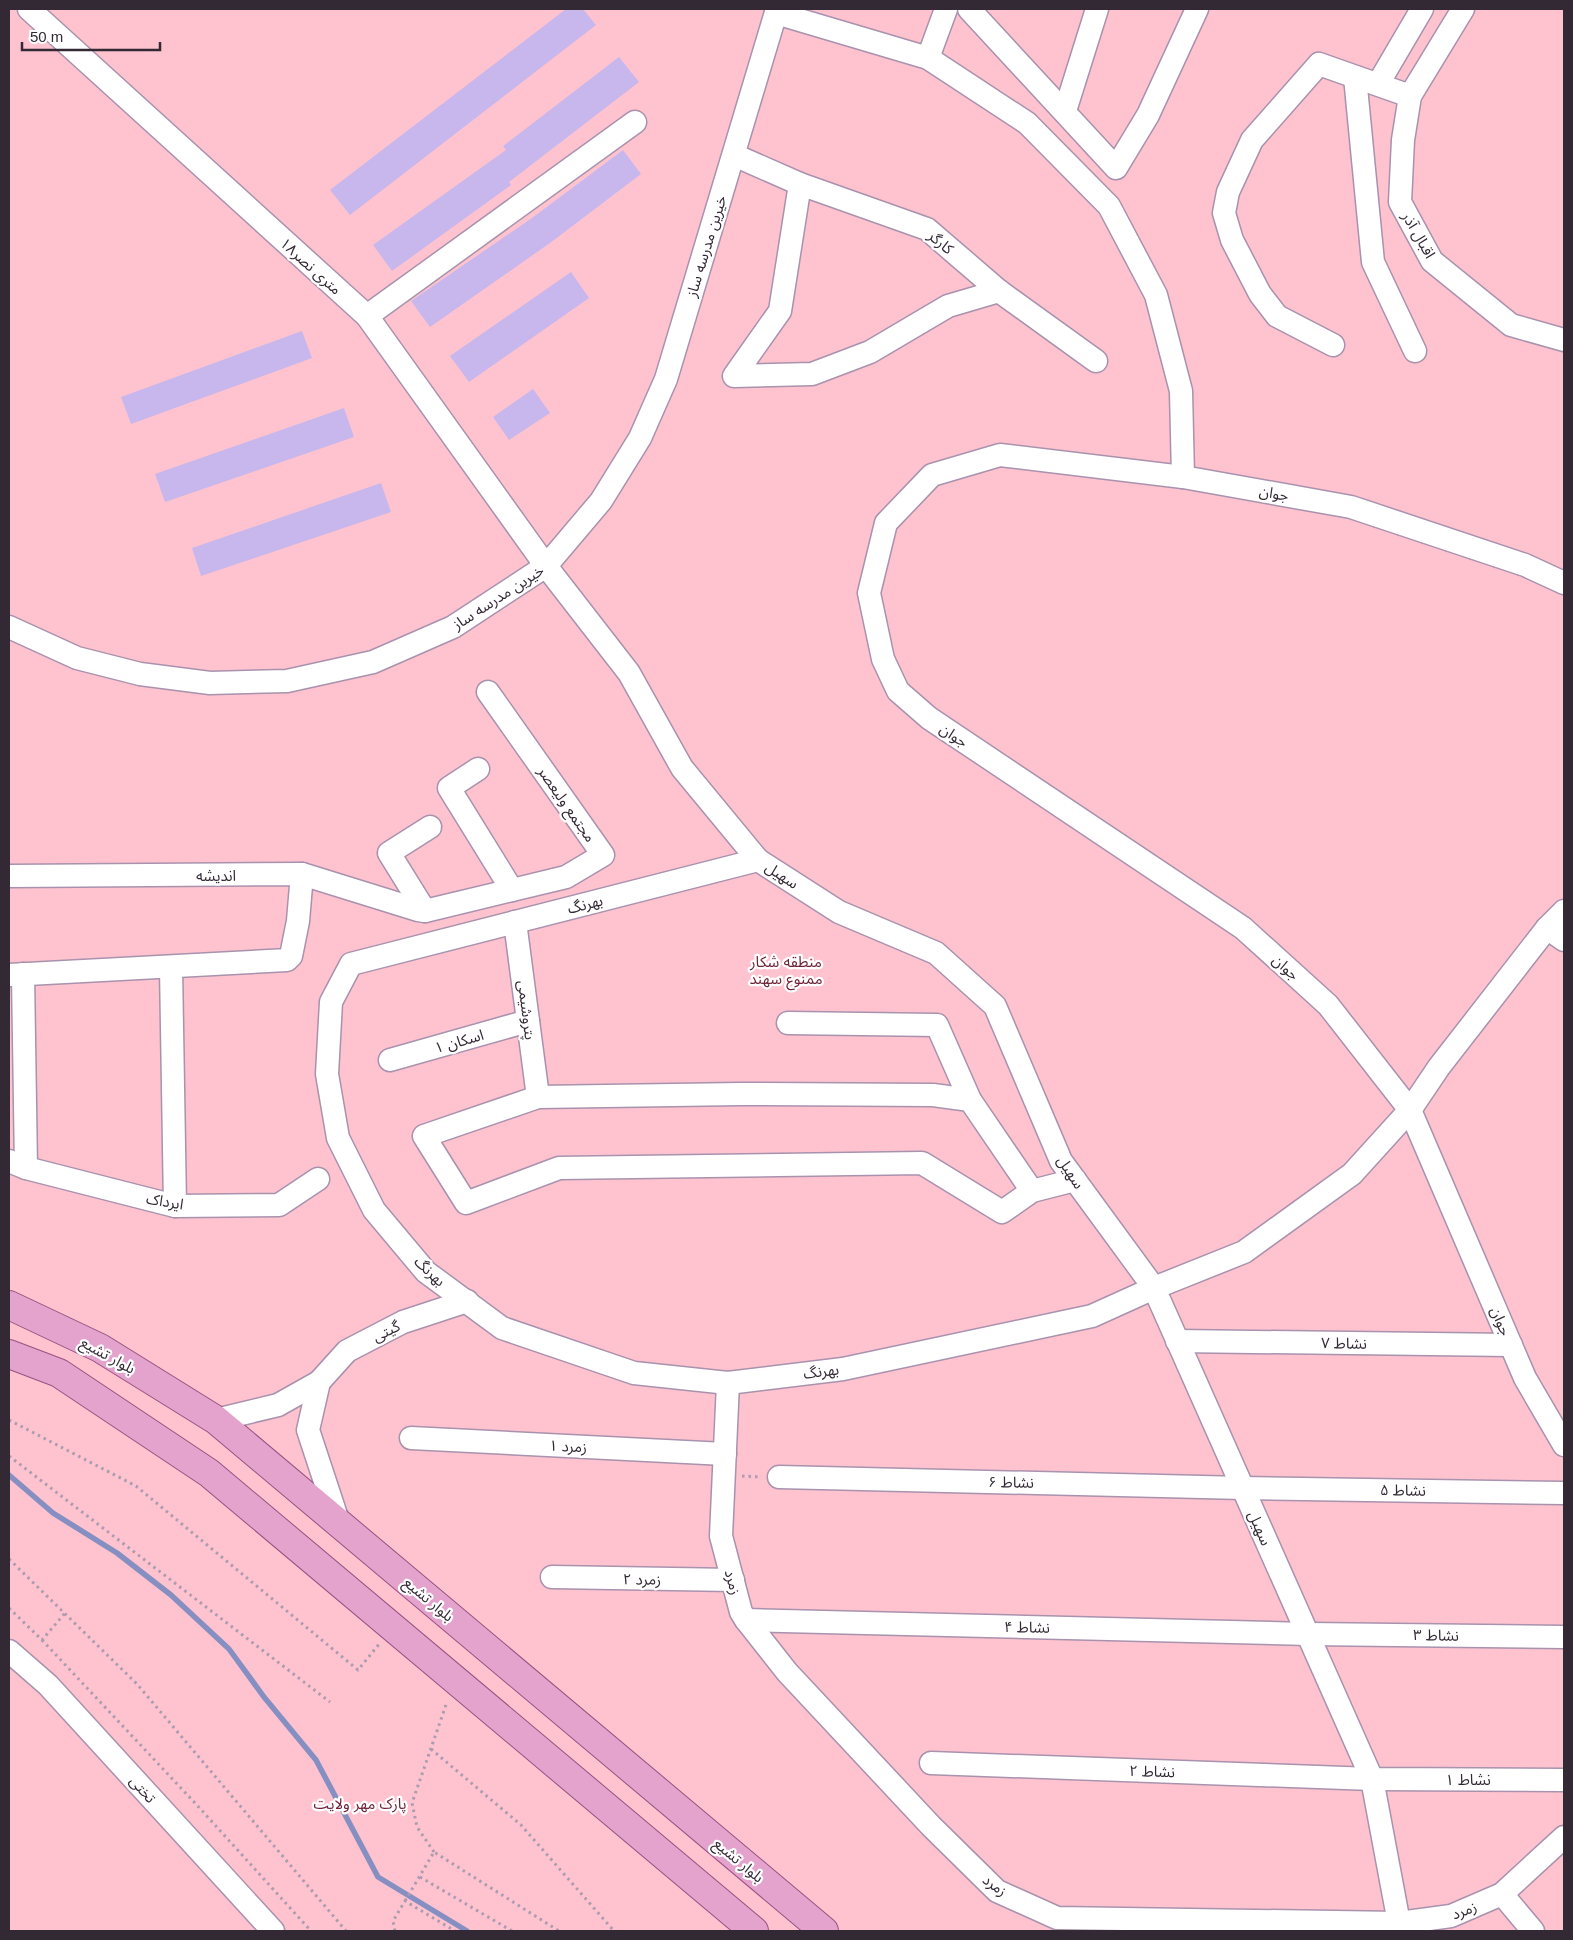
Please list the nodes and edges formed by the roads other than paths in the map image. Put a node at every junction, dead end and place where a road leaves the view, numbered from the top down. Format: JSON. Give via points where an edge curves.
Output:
{"nodes":[{"id":1,"x":29,"y":9,"type":"edge"},
{"id":2,"x":946,"y":9,"type":"edge"},
{"id":3,"x":969,"y":9,"type":"edge"},
{"id":4,"x":1097,"y":9,"type":"edge"},
{"id":5,"x":1197,"y":9,"type":"edge"},
{"id":6,"x":1422,"y":9,"type":"edge"},
{"id":7,"x":1463,"y":9,"type":"edge"},
{"id":8,"x":777,"y":11,"type":"edge"},
{"id":9,"x":928,"y":58,"type":"junction"},
{"id":10,"x":1355,"y":77,"type":"junction"},
{"id":11,"x":1378,"y":84,"type":"junction"},
{"id":12,"x":1410,"y":96,"type":"junction"},
{"id":13,"x":1065,"y":111,"type":"junction"},
{"id":14,"x":635,"y":122,"type":"dead end"},
{"id":15,"x":734,"y":155,"type":"junction"},
{"id":16,"x":800,"y":184,"type":"junction"},
{"id":17,"x":999,"y":291,"type":"junction"},
{"id":18,"x":367,"y":316,"type":"junction"},
{"id":19,"x":1564,"y":340,"type":"edge"},
{"id":20,"x":1333,"y":345,"type":"dead end"},
{"id":21,"x":1415,"y":350,"type":"dead end"},
{"id":22,"x":1096,"y":361,"type":"dead end"},
{"id":23,"x":1183,"y":477,"type":"junction"},
{"id":24,"x":546,"y":566,"type":"junction"},
{"id":25,"x":1564,"y":582,"type":"edge"},
{"id":26,"x":9,"y":627,"type":"edge"},
{"id":27,"x":488,"y":692,"type":"dead end"},
{"id":28,"x":478,"y":769,"type":"dead end"},
{"id":29,"x":430,"y":827,"type":"dead end"},
{"id":30,"x":758,"y":860,"type":"junction"},
{"id":31,"x":302,"y":874,"type":"junction"},
{"id":32,"x":9,"y":876,"type":"edge"},
{"id":33,"x":512,"y":890,"type":"junction"},
{"id":34,"x":422,"y":910,"type":"junction"},
{"id":35,"x":1564,"y":911,"type":"edge"},
{"id":36,"x":515,"y":922,"type":"junction"},
{"id":37,"x":1556,"y":934,"type":"edge"},
{"id":38,"x":171,"y":967,"type":"junction"},
{"id":39,"x":16,"y":975,"type":"edge"},
{"id":40,"x":528,"y":1021,"type":"junction"},
{"id":41,"x":788,"y":1024,"type":"dead end"},
{"id":42,"x":390,"y":1060,"type":"dead end"},
{"id":43,"x":538,"y":1097,"type":"junction"},
{"id":44,"x":970,"y":1100,"type":"junction"},
{"id":45,"x":1410,"y":1110,"type":"junction"},
{"id":46,"x":18,"y":1165,"type":"edge"},
{"id":47,"x":318,"y":1179,"type":"dead end"},
{"id":48,"x":1075,"y":1180,"type":"junction"},
{"id":49,"x":1032,"y":1191,"type":"junction"},
{"id":50,"x":175,"y":1206,"type":"junction"},
{"id":51,"x":1154,"y":1288,"type":"junction"},
{"id":52,"x":466,"y":1301,"type":"junction"},
{"id":53,"x":9,"y":1305,"type":"edge"},
{"id":54,"x":1177,"y":1341,"type":"junction"},
{"id":55,"x":1511,"y":1345,"type":"junction"},
{"id":56,"x":9,"y":1354,"type":"edge"},
{"id":57,"x":319,"y":1382,"type":"junction"},
{"id":58,"x":728,"y":1383,"type":"junction"},
{"id":59,"x":216,"y":1420,"type":"junction"},
{"id":60,"x":411,"y":1438,"type":"dead end"},
{"id":61,"x":1564,"y":1445,"type":"edge"},
{"id":62,"x":725,"y":1454,"type":"junction"},
{"id":63,"x":779,"y":1477,"type":"road end"},
{"id":64,"x":1243,"y":1488,"type":"junction"},
{"id":65,"x":1564,"y":1493,"type":"edge"},
{"id":66,"x":339,"y":1524,"type":"junction"},
{"id":67,"x":552,"y":1577,"type":"dead end"},
{"id":68,"x":733,"y":1580,"type":"junction"},
{"id":69,"x":746,"y":1620,"type":"junction"},
{"id":70,"x":1308,"y":1634,"type":"junction"},
{"id":71,"x":1564,"y":1637,"type":"edge"},
{"id":72,"x":9,"y":1650,"type":"edge"},
{"id":73,"x":931,"y":1763,"type":"dead end"},
{"id":74,"x":1372,"y":1779,"type":"junction"},
{"id":75,"x":1564,"y":1780,"type":"edge"},
{"id":76,"x":1564,"y":1837,"type":"edge"},
{"id":77,"x":1502,"y":1894,"type":"junction"},
{"id":78,"x":1399,"y":1923,"type":"junction"},
{"id":79,"x":273,"y":1931,"type":"edge"},
{"id":80,"x":754,"y":1931,"type":"edge"},
{"id":81,"x":824,"y":1931,"type":"edge"},
{"id":82,"x":1533,"y":1931,"type":"edge"}],
"edges":[{"from":1,"to":18,"type":"street","name":"۱۸متری نصر"},
{"from":2,"to":9,"type":"street"},
{"from":3,"to":13,"type":"street"},
{"from":4,"to":13,"type":"street"},
{"from":5,"to":13,"type":"street","via":[[1148,115],[1116,168]]},
{"from":6,"to":11,"type":"street"},
{"from":7,"to":12,"type":"street","name":"اقبال آذر"},
{"from":8,"to":9,"type":"street"},
{"from":8,"to":15,"type":"street","name":"خیرین مدرسه ساز"},
{"from":9,"to":23,"type":"street","via":[[1027,123],[1109,206],[1156,295],[1181,391]]},
{"from":10,"to":11,"type":"street"},
{"from":10,"to":20,"type":"street","via":[[1319,64],[1252,140],[1228,192],[1224,213],[1232,240],[1260,294],[1277,316]]},
{"from":10,"to":21,"type":"street","via":[[1373,262]]},
{"from":11,"to":12,"type":"street"},
{"from":12,"to":19,"type":"street","name":"اقبال آذر","via":[[1403,140],[1400,202],[1432,261],[1510,325]]},
{"from":14,"to":18,"type":"street"},
{"from":15,"to":16,"type":"street","name":"کارگر"},
{"from":15,"to":24,"type":"street","name":"خیرین مدرسه ساز","via":[[666,379],[640,438],[601,501]]},
{"from":16,"to":17,"type":"street","name":"کارگر","via":[[927,229]]},
{"from":16,"to":17,"type":"street","via":[[780,311],[734,376],[812,374],[870,352],[948,306]]},
{"from":17,"to":22,"type":"street","name":"کارگر"},
{"from":18,"to":24,"type":"street","name":"۱۸متری نصر"},
{"from":23,"to":25,"type":"street","name":"جوان","via":[[1351,507]]},
{"from":23,"to":45,"type":"street","name":"جوان","via":[[1000,455],[932,475],[886,523],[869,593],[883,659],[898,691],[929,718],[1243,928],[1328,1005]]},
{"from":24,"to":26,"type":"street","name":"خیرین مدرسه ساز","via":[[454,627],[373,662],[287,681],[210,683],[140,674],[77,658]]},
{"from":24,"to":30,"type":"street","name":"سهیل","via":[[629,673],[682,768]]},
{"from":27,"to":33,"type":"street","name":"مجتمع ولیعصر","via":[[603,855],[566,877]]},
{"from":28,"to":33,"type":"street","via":[[449,788]]},
{"from":29,"to":34,"type":"street","via":[[389,853]]},
{"from":30,"to":36,"type":"street","name":"بهرنگ"},
{"from":30,"to":48,"type":"street","name":"سهیل","via":[[839,912],[936,953],[995,1006],[1061,1160]]},
{"from":31,"to":32,"type":"street","name":"اندیشه"},
{"from":31,"to":34,"type":"street","name":"اندیشه"},
{"from":31,"to":38,"type":"street","via":[[298,921],[291,956],[287,960]]},
{"from":33,"to":34,"type":"street","name":"مجتمع ولیعصر"},
{"from":35,"to":37,"type":"street","name":"بهرنگ"},
{"from":36,"to":40,"type":"street","name":"پتروشیمی"},
{"from":36,"to":52,"type":"street","name":"بهرنگ","via":[[351,964],[331,1002],[327,1074],[338,1138],[374,1210],[426,1272]]},
{"from":37,"to":45,"type":"street","name":"بهرنگ","via":[[1439,1067]]},
{"from":38,"to":39,"type":"street"},
{"from":38,"to":50,"type":"street"},
{"from":39,"to":46,"type":"street"},
{"from":40,"to":42,"type":"street","name":"اسکان ۱"},
{"from":40,"to":43,"type":"street","name":"پتروشیمی"},
{"from":41,"to":44,"type":"street","via":[[937,1025]]},
{"from":43,"to":44,"type":"street","via":[[933,1095]]},
{"from":43,"to":49,"type":"street","via":[[424,1136],[466,1203],[559,1168],[922,1163],[1002,1212]]},
{"from":44,"to":49,"type":"street"},
{"from":45,"to":51,"type":"street","name":"بهرنگ","via":[[1352,1174],[1244,1252]]},
{"from":45,"to":55,"type":"street","name":"جوان"},
{"from":46,"to":50,"type":"street","name":"ایرداک"},
{"from":47,"to":50,"type":"street","name":"ایرداک","via":[[279,1205]]},
{"from":48,"to":49,"type":"street"},
{"from":48,"to":51,"type":"street","name":"سهیل"},
{"from":51,"to":54,"type":"street","name":"سهیل"},
{"from":51,"to":58,"type":"street","name":"بهرنگ","via":[[1092,1316],[843,1368]]},
{"from":52,"to":57,"type":"street","name":"گیتی","via":[[403,1322],[347,1351]]},
{"from":52,"to":58,"type":"street","name":"بهرنگ","via":[[502,1328],[634,1373]]},
{"from":53,"to":59,"type":"main road","name":"بلوار تشیع","via":[[100,1348]]},
{"from":54,"to":55,"type":"street","name":"نشاط ۷"},
{"from":54,"to":64,"type":"street","name":"سهیل"},
{"from":55,"to":61,"type":"street","name":"جوان","via":[[1525,1378]]},
{"from":56,"to":80,"type":"main road","via":[[59,1373],[209,1473]]},
{"from":57,"to":59,"type":"street","name":"گیتی","via":[[278,1406]]},
{"from":57,"to":66,"type":"street","name":"گیتی","via":[[308,1430]]},
{"from":58,"to":62,"type":"street","name":"زمرد"},
{"from":59,"to":66,"type":"main road","name":"بلوار تشیع"},
{"from":60,"to":62,"type":"street","name":"زمرد ۱"},
{"from":62,"to":68,"type":"street","name":"زمرد","via":[[721,1536]]},
{"from":63,"to":64,"type":"street","name":"نشاط ۶"},
{"from":64,"to":65,"type":"street","name":"نشاط ۵"},
{"from":64,"to":70,"type":"street","name":"سهیل"},
{"from":66,"to":81,"type":"main road","name":"بلوار تشیع"},
{"from":67,"to":68,"type":"street","name":"زمرد ۲"},
{"from":68,"to":69,"type":"street","name":"زمرد"},
{"from":69,"to":70,"type":"street","name":"نشاط ۴"},
{"from":69,"to":78,"type":"street","name":"زمرد","via":[[787,1672],[931,1826],[997,1891],[1057,1918]]},
{"from":70,"to":71,"type":"street","name":"نشاط ۳"},
{"from":70,"to":74,"type":"street","name":"سهیل"},
{"from":72,"to":79,"type":"street","name":"تختی","via":[[48,1685]]},
{"from":73,"to":74,"type":"street","name":"نشاط ۲"},
{"from":74,"to":75,"type":"street","name":"نشاط ۱"},
{"from":74,"to":78,"type":"street","name":"سهیل"},
{"from":76,"to":77,"type":"street","name":"زمرد"},
{"from":77,"to":78,"type":"street","name":"زمرد","via":[[1451,1916]]},
{"from":77,"to":82,"type":"street"}]}
